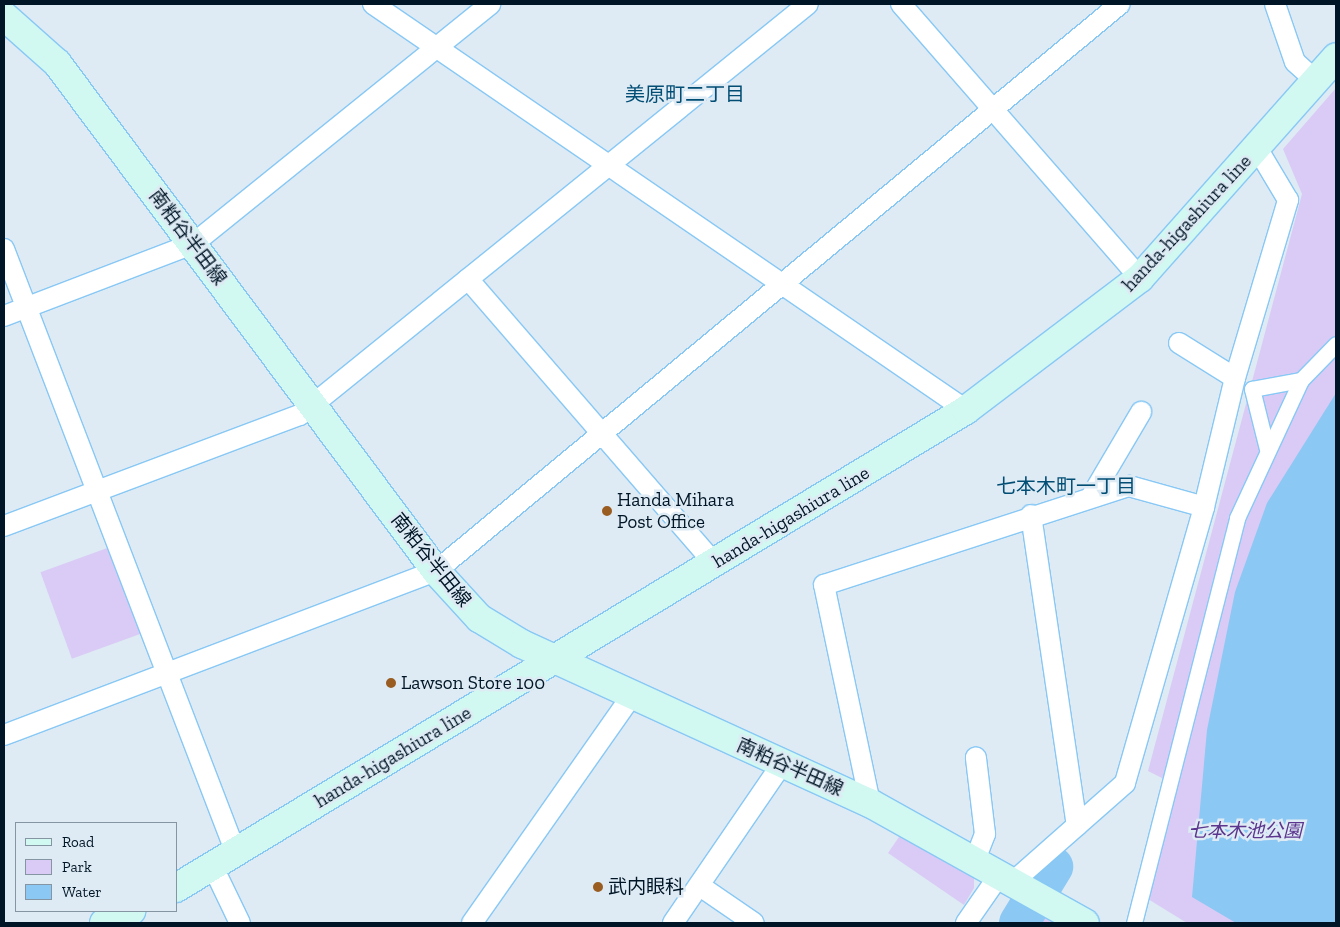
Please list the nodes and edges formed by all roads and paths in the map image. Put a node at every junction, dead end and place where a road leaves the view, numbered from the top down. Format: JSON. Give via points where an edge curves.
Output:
{"nodes":[{"id":1,"x":373,"y":4,"type":"edge"},
{"id":2,"x":490,"y":4,"type":"edge"},
{"id":3,"x":808,"y":4,"type":"edge"},
{"id":4,"x":901,"y":4,"type":"edge"},
{"id":5,"x":1120,"y":4,"type":"edge"},
{"id":6,"x":1275,"y":4,"type":"edge"},
{"id":7,"x":4,"y":16,"type":"edge"},
{"id":8,"x":436,"y":47,"type":"junction"},
{"id":9,"x":1336,"y":57,"type":"edge"},
{"id":10,"x":1315,"y":80,"type":"junction"},
{"id":11,"x":992,"y":107,"type":"junction"},
{"id":12,"x":1257,"y":148,"type":"junction"},
{"id":13,"x":612,"y":164,"type":"junction"},
{"id":14,"x":193,"y":244,"type":"junction"},
{"id":15,"x":4,"y":249,"type":"edge"},
{"id":16,"x":1140,"y":278,"type":"junction"},
{"id":17,"x":468,"y":279,"type":"junction"},
{"id":18,"x":783,"y":283,"type":"junction"},
{"id":19,"x":26,"y":308,"type":"junction"},
{"id":20,"x":4,"y":316,"type":"edge"},
{"id":21,"x":1179,"y":343,"type":"dead end"},
{"id":22,"x":1336,"y":344,"type":"edge"},
{"id":23,"x":1301,"y":380,"type":"junction"},
{"id":24,"x":1243,"y":383,"type":"junction"},
{"id":25,"x":313,"y":406,"type":"junction"},
{"id":26,"x":966,"y":410,"type":"junction"},
{"id":27,"x":1141,"y":412,"type":"dead end"},
{"id":28,"x":604,"y":433,"type":"junction"},
{"id":29,"x":1267,"y":449,"type":"junction"},
{"id":30,"x":97,"y":490,"type":"junction"},
{"id":31,"x":1091,"y":497,"type":"junction"},
{"id":32,"x":1204,"y":507,"type":"junction"},
{"id":33,"x":1031,"y":515,"type":"junction"},
{"id":34,"x":4,"y":526,"type":"edge"},
{"id":35,"x":714,"y":564,"type":"junction"},
{"id":36,"x":436,"y":571,"type":"junction"},
{"id":37,"x":557,"y":658,"type":"junction"},
{"id":38,"x":165,"y":674,"type":"junction"},
{"id":39,"x":632,"y":695,"type":"junction"},
{"id":40,"x":4,"y":735,"type":"edge"},
{"id":41,"x":976,"y":758,"type":"dead end"},
{"id":42,"x":782,"y":764,"type":"junction"},
{"id":43,"x":870,"y":803,"type":"junction"},
{"id":44,"x":1077,"y":826,"type":"junction"},
{"id":45,"x":224,"y":860,"type":"junction"},
{"id":46,"x":975,"y":860,"type":"junction"},
{"id":47,"x":1021,"y":885,"type":"junction"},
{"id":48,"x":700,"y":886,"type":"junction"},
{"id":49,"x":178,"y":887,"type":"edge"},
{"id":50,"x":129,"y":912,"type":"edge"},
{"id":51,"x":104,"y":923,"type":"edge"},
{"id":52,"x":240,"y":923,"type":"edge"},
{"id":53,"x":472,"y":923,"type":"edge"},
{"id":54,"x":673,"y":923,"type":"edge"},
{"id":55,"x":754,"y":923,"type":"edge"},
{"id":56,"x":966,"y":923,"type":"edge"},
{"id":57,"x":1084,"y":923,"type":"edge"},
{"id":58,"x":1134,"y":923,"type":"edge"}],
"edges":[{"from":1,"to":8,"type":"street"},
{"from":2,"to":8,"type":"street"},
{"from":3,"to":13,"type":"street"},
{"from":4,"to":11,"type":"street"},
{"from":5,"to":11,"type":"street"},
{"from":6,"to":10,"type":"street","via":[[1295,62]]},
{"from":7,"to":14,"type":"main road","name":"南粕谷半田線","via":[[57,63]]},
{"from":8,"to":13,"type":"street"},
{"from":8,"to":14,"type":"street"},
{"from":9,"to":10,"type":"main road","name":"handa-higashiura line"},
{"from":10,"to":12,"type":"main road","name":"handa-higashiura line"},
{"from":11,"to":16,"type":"street"},
{"from":11,"to":18,"type":"street"},
{"from":12,"to":16,"type":"main road","name":"handa-higashiura line"},
{"from":12,"to":24,"type":"street","via":[[1288,200]]},
{"from":13,"to":17,"type":"street"},
{"from":13,"to":18,"type":"street"},
{"from":14,"to":19,"type":"street"},
{"from":14,"to":25,"type":"main road","name":"南粕谷半田線"},
{"from":15,"to":19,"type":"street"},
{"from":16,"to":26,"type":"main road","name":"handa-higashiura line"},
{"from":17,"to":25,"type":"street"},
{"from":17,"to":28,"type":"street"},
{"from":18,"to":26,"type":"street"},
{"from":18,"to":28,"type":"street"},
{"from":19,"to":20,"type":"street"},
{"from":19,"to":30,"type":"street"},
{"from":21,"to":24,"type":"street"},
{"from":22,"to":23,"type":"street"},
{"from":23,"to":24,"type":"street"},
{"from":23,"to":29,"type":"street"},
{"from":24,"to":29,"type":"street"},
{"from":24,"to":32,"type":"street"},
{"from":25,"to":30,"type":"street","via":[[300,415]]},
{"from":25,"to":36,"type":"main road","name":"南粕谷半田線"},
{"from":26,"to":35,"type":"main road","name":"handa-higashiura line"},
{"from":27,"to":31,"type":"street"},
{"from":28,"to":35,"type":"street"},
{"from":28,"to":36,"type":"street"},
{"from":29,"to":58,"type":"street","via":[[1238,518]]},
{"from":30,"to":34,"type":"street"},
{"from":30,"to":38,"type":"street"},
{"from":31,"to":32,"type":"street","via":[[1129,486]]},
{"from":31,"to":33,"type":"street"},
{"from":32,"to":44,"type":"street","via":[[1125,783]]},
{"from":33,"to":43,"type":"street","via":[[824,585]]},
{"from":33,"to":44,"type":"street"},
{"from":35,"to":37,"type":"main road","name":"handa-higashiura line"},
{"from":36,"to":37,"type":"main road","name":"南粕谷半田線","via":[[479,618]]},
{"from":36,"to":38,"type":"street"},
{"from":37,"to":39,"type":"main road","name":"南粕谷半田線"},
{"from":37,"to":45,"type":"main road","name":"handa-higashiura line"},
{"from":38,"to":40,"type":"street"},
{"from":38,"to":45,"type":"street"},
{"from":39,"to":42,"type":"main road","name":"南粕谷半田線"},
{"from":39,"to":53,"type":"street"},
{"from":41,"to":46,"type":"street","via":[[985,834]]},
{"from":42,"to":43,"type":"main road","name":"南粕谷半田線"},
{"from":42,"to":48,"type":"street"},
{"from":43,"to":46,"type":"main road","name":"南粕谷半田線"},
{"from":44,"to":47,"type":"street"},
{"from":45,"to":49,"type":"main road","name":"handa-higashiura line"},
{"from":45,"to":52,"type":"street"},
{"from":46,"to":47,"type":"main road","name":"南粕谷半田線"},
{"from":47,"to":56,"type":"street"},
{"from":47,"to":57,"type":"main road","name":"南粕谷半田線"},
{"from":48,"to":54,"type":"street"},
{"from":48,"to":55,"type":"street"},
{"from":50,"to":51,"type":"main road"}]}
